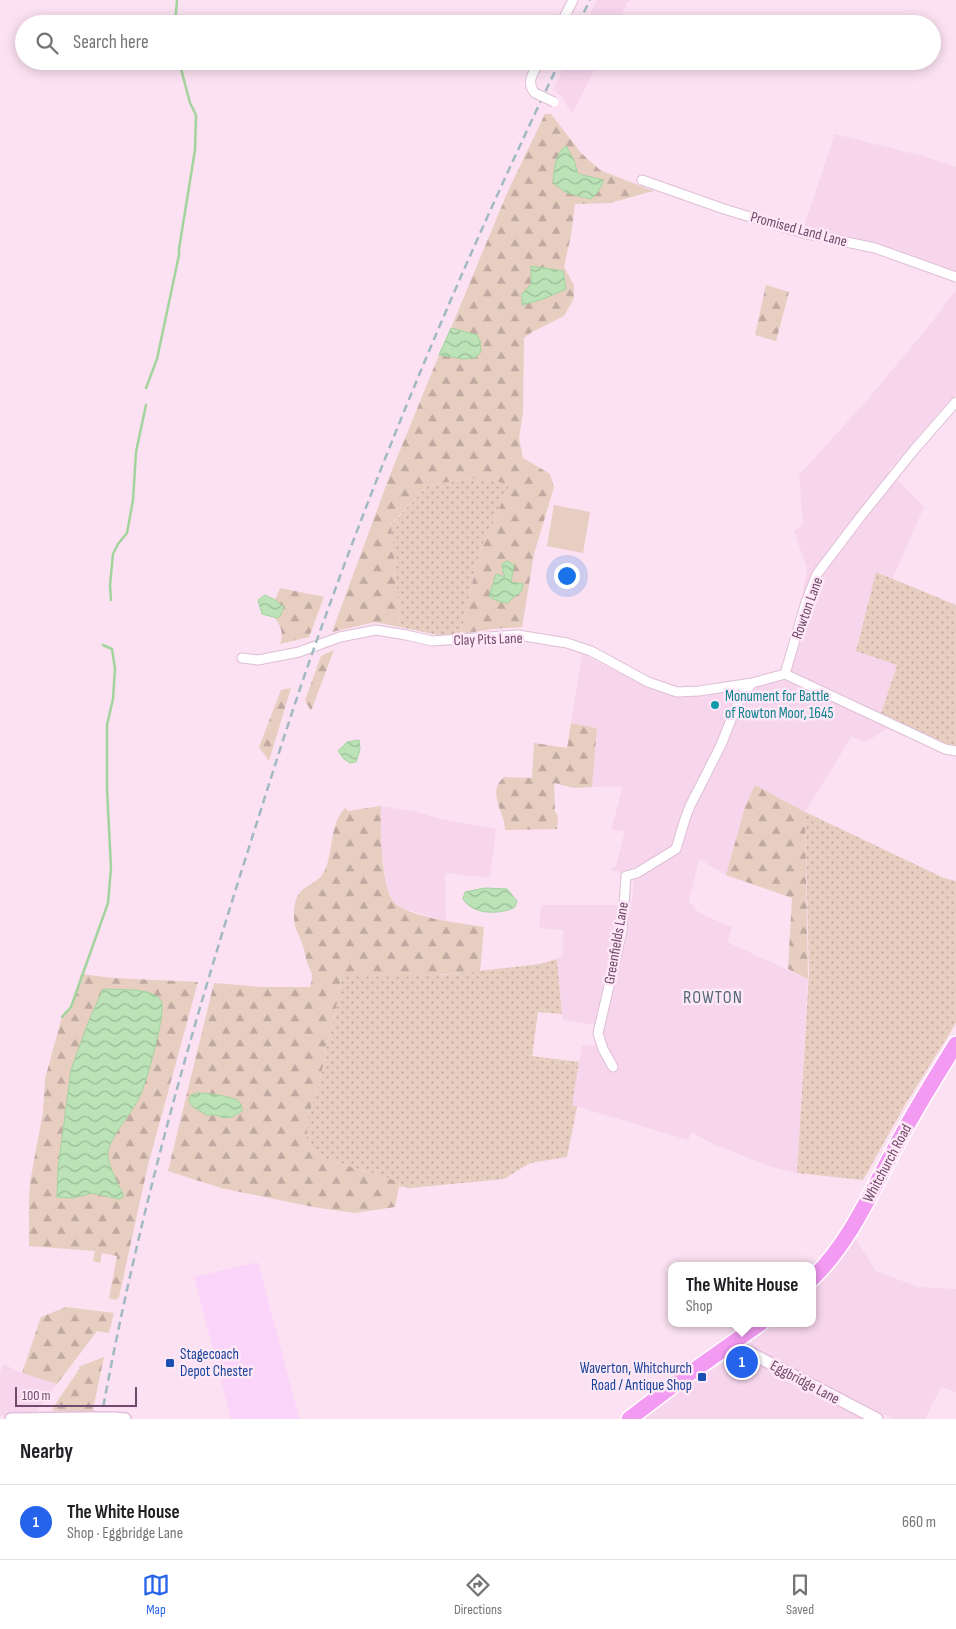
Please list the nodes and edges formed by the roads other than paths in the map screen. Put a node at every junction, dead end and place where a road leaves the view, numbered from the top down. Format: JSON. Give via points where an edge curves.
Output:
{"nodes":[{"id":1,"x":574,"y":0,"type":"edge"},
{"id":2,"x":566,"y":15,"type":"edge"},
{"id":3,"x":536,"y":70,"type":"edge"},
{"id":4,"x":554,"y":102,"type":"dead end"},
{"id":5,"x":642,"y":180,"type":"dead end"},
{"id":6,"x":956,"y":277,"type":"edge"},
{"id":7,"x":956,"y":402,"type":"edge"},
{"id":8,"x":242,"y":658,"type":"dead end"},
{"id":9,"x":785,"y":674,"type":"junction"},
{"id":10,"x":752,"y":683,"type":"junction"},
{"id":11,"x":956,"y":752,"type":"edge"},
{"id":12,"x":956,"y":1044,"type":"edge"},
{"id":13,"x":613,"y":1067,"type":"dead end"},
{"id":14,"x":816,"y":1274,"type":"edge"},
{"id":15,"x":756,"y":1327,"type":"edge"},
{"id":16,"x":733,"y":1344,"type":"junction"},
{"id":17,"x":92,"y":1418,"type":"edge"},
{"id":18,"x":112,"y":1418,"type":"edge"},
{"id":19,"x":11,"y":1419,"type":"edge"},
{"id":20,"x":125,"y":1419,"type":"edge"},
{"id":21,"x":629,"y":1419,"type":"edge"},
{"id":22,"x":877,"y":1419,"type":"edge"}],
"edges":[{"from":1,"to":2,"type":"street"},
{"from":3,"to":4,"type":"street","bridge":true,"via":[[530,88]]},
{"from":5,"to":6,"type":"street","name":"Promised Land Lane","via":[[803,233],[875,248]]},
{"from":7,"to":9,"type":"street","name":"Rowton Lane","via":[[861,516],[818,574],[806,602]]},
{"from":8,"to":10,"type":"street","name":"Clay Pits Lane","via":[[258,660],[299,652],[376,630],[432,641],[518,635],[575,645],[648,682],[677,692]]},
{"from":9,"to":10,"type":"street","name":"Clay Pits Lane"},
{"from":9,"to":11,"type":"street"},
{"from":10,"to":13,"type":"street","name":"Greenfields Lane","via":[[740,698],[721,745],[690,806],[676,849],[637,873],[626,876],[622,931],[598,1033]]},
{"from":12,"to":14,"type":"highway","name":"Whitchurch Road","via":[[918,1104],[855,1222],[836,1252]]},
{"from":15,"to":16,"type":"highway"},
{"from":16,"to":21,"type":"highway"},
{"from":16,"to":22,"type":"street","name":"Eggbridge Lane"},
{"from":17,"to":18,"type":"street","bridge":true},
{"from":17,"to":19,"type":"street"},
{"from":18,"to":20,"type":"street"}]}
